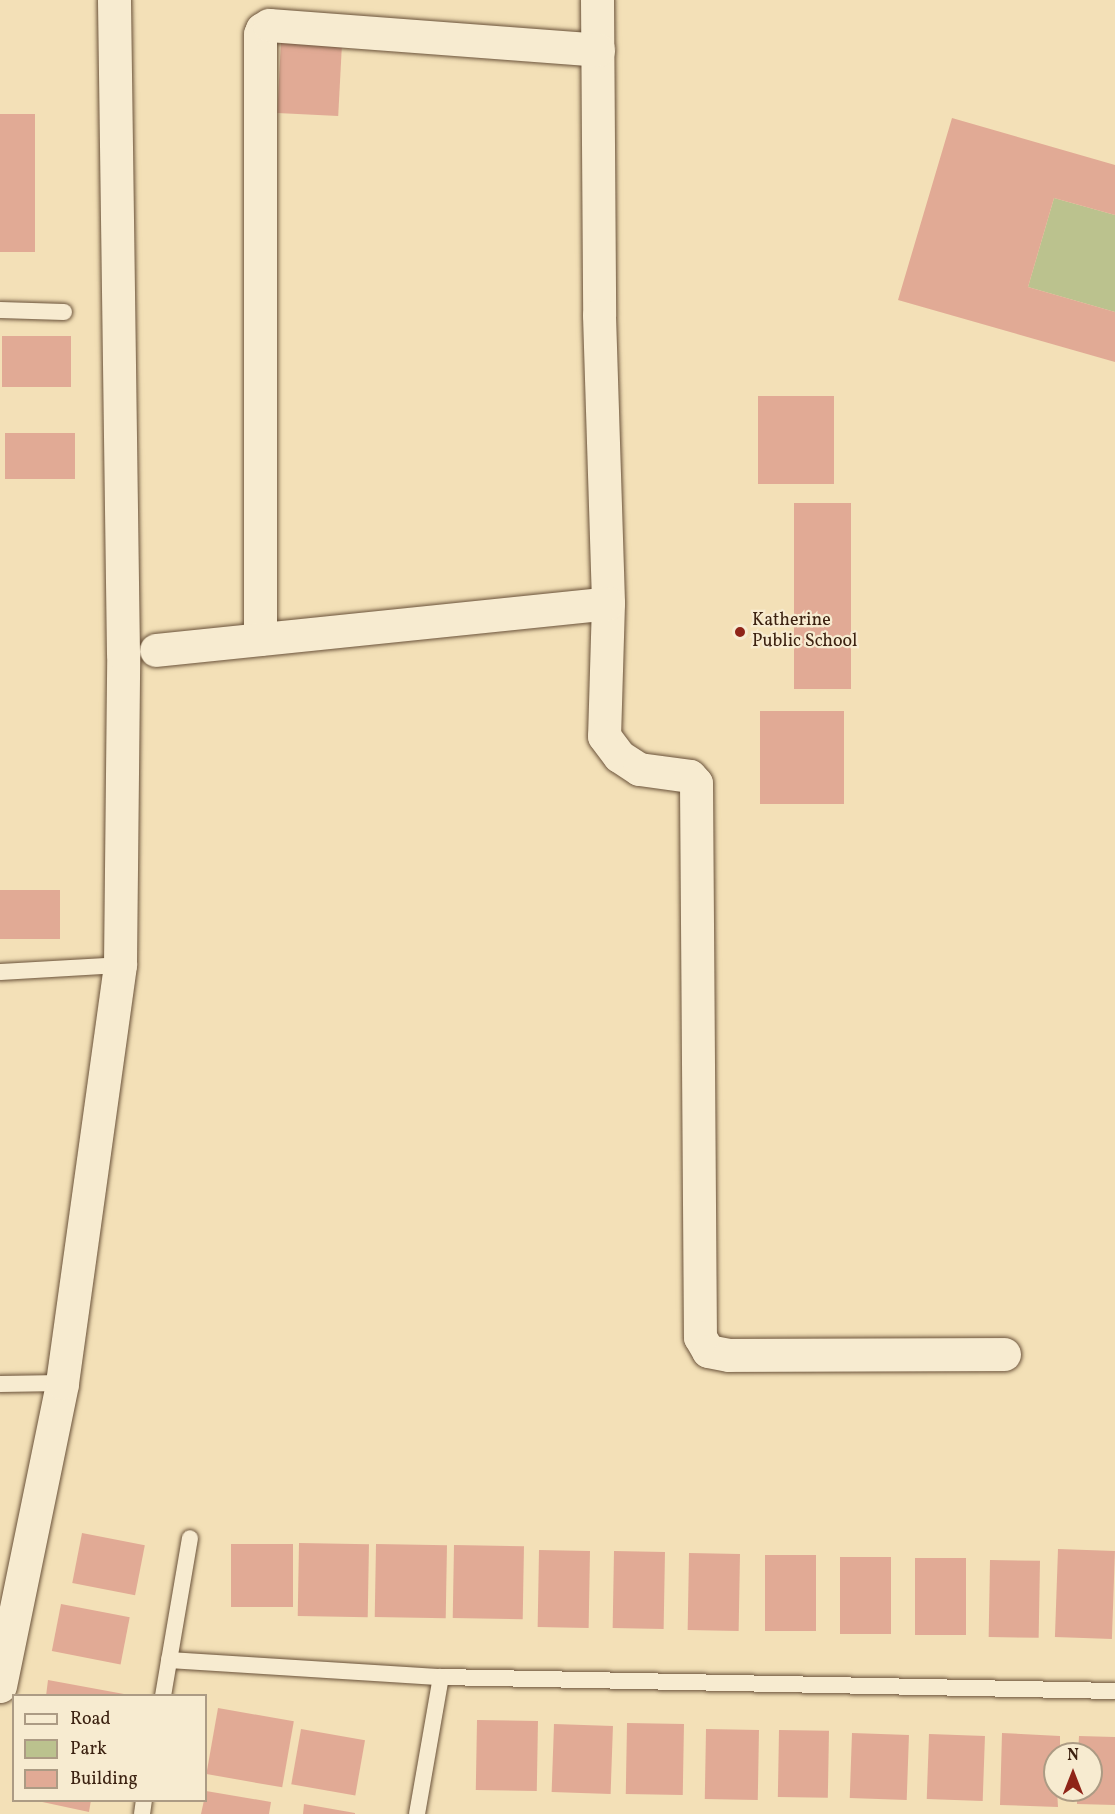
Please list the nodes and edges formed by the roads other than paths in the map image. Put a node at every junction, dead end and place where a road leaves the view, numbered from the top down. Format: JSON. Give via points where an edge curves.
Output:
{"nodes":[{"id":1,"x":114,"y":0,"type":"edge"},
{"id":2,"x":597,"y":0,"type":"edge"},
{"id":3,"x":598,"y":50,"type":"junction"},
{"id":4,"x":0,"y":310,"type":"edge"},
{"id":5,"x":64,"y":312,"type":"dead end"},
{"id":6,"x":608,"y":603,"type":"junction"},
{"id":7,"x":260,"y":639,"type":"junction"},
{"id":8,"x":156,"y":650,"type":"dead end"},
{"id":9,"x":120,"y":965,"type":"junction"},
{"id":10,"x":0,"y":972,"type":"edge"},
{"id":11,"x":1004,"y":1354,"type":"dead end"},
{"id":12,"x":0,"y":1383,"type":"edge"},
{"id":13,"x":62,"y":1383,"type":"junction"},
{"id":14,"x":190,"y":1538,"type":"dead end"},
{"id":15,"x":169,"y":1660,"type":"junction"},
{"id":16,"x":441,"y":1677,"type":"junction"},
{"id":17,"x":0,"y":1686,"type":"edge"},
{"id":18,"x":1115,"y":1691,"type":"edge"},
{"id":19,"x":163,"y":1694,"type":"edge"},
{"id":20,"x":417,"y":1814,"type":"edge"}],
"edges":[{"from":1,"to":9,"type":"street","via":[[123,654]]},
{"from":2,"to":3,"type":"street"},
{"from":3,"to":6,"type":"street"},
{"from":3,"to":7,"type":"street","via":[[269,25],[262,29]]},
{"from":4,"to":5,"type":"lane"},
{"from":6,"to":7,"type":"street"},
{"from":6,"to":11,"type":"street","via":[[604,736],[619,756],[639,769],[690,776],[696,783],[703,1345],[708,1351],[729,1356]]},
{"from":7,"to":8,"type":"street"},
{"from":9,"to":10,"type":"lane"},
{"from":9,"to":13,"type":"street"},
{"from":12,"to":13,"type":"lane"},
{"from":13,"to":17,"type":"street"},
{"from":14,"to":15,"type":"lane"},
{"from":15,"to":16,"type":"lane"},
{"from":15,"to":19,"type":"lane"},
{"from":16,"to":18,"type":"lane"},
{"from":16,"to":20,"type":"lane"}]}
